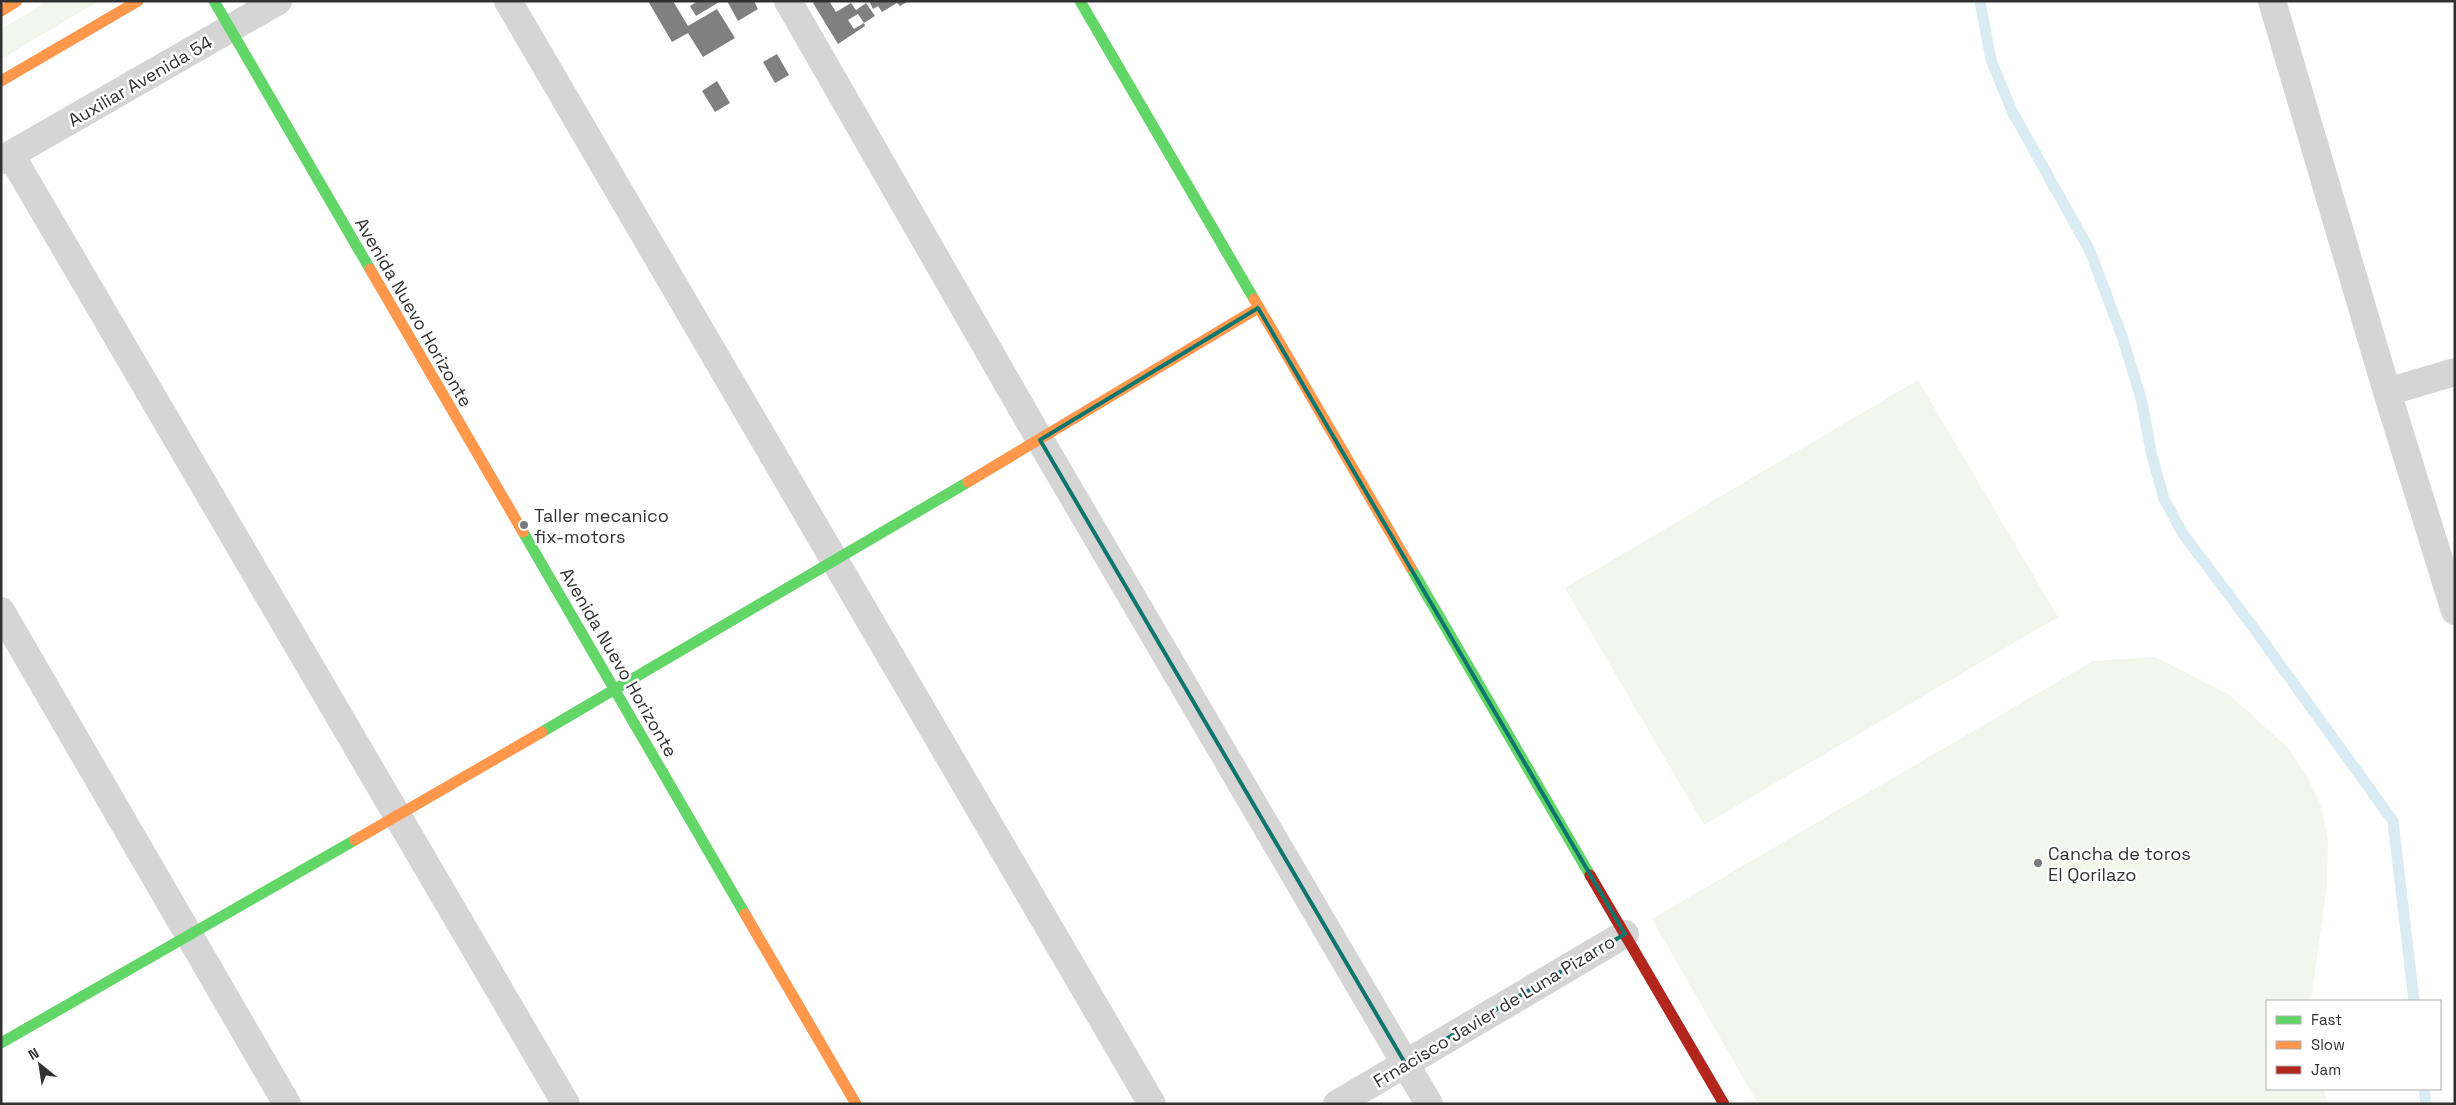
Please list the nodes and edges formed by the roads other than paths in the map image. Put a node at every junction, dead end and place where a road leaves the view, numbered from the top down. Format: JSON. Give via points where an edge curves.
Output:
{"nodes":[{"id":1,"x":17,"y":1,"type":"edge"},
{"id":2,"x":138,"y":1,"type":"edge"},
{"id":3,"x":214,"y":1,"type":"edge"},
{"id":4,"x":278,"y":1,"type":"edge"},
{"id":5,"x":508,"y":1,"type":"edge"},
{"id":6,"x":788,"y":1,"type":"edge"},
{"id":7,"x":1080,"y":1,"type":"edge"},
{"id":8,"x":2272,"y":1,"type":"edge"},
{"id":9,"x":1,"y":10,"type":"edge"},
{"id":10,"x":230,"y":30,"type":"junction"},
{"id":11,"x":1,"y":81,"type":"edge"},
{"id":12,"x":6,"y":158,"type":"edge"},
{"id":13,"x":1258,"y":308,"type":"junction"},
{"id":14,"x":2455,"y":372,"type":"edge"},
{"id":15,"x":2387,"y":392,"type":"junction"},
{"id":16,"x":1040,"y":440,"type":"junction"},
{"id":17,"x":835,"y":559,"type":"junction"},
{"id":18,"x":1,"y":611,"type":"edge"},
{"id":19,"x":2455,"y":611,"type":"edge"},
{"id":20,"x":614,"y":688,"type":"junction"},
{"id":21,"x":398,"y":816,"type":"junction"},
{"id":22,"x":188,"y":934,"type":"junction"},
{"id":23,"x":1625,"y":934,"type":"junction"},
{"id":24,"x":1,"y":1043,"type":"edge"},
{"id":25,"x":1405,"y":1063,"type":"junction"},
{"id":26,"x":287,"y":1104,"type":"edge"},
{"id":27,"x":566,"y":1104,"type":"edge"},
{"id":28,"x":856,"y":1104,"type":"edge"},
{"id":29,"x":1152,"y":1104,"type":"edge"},
{"id":30,"x":1337,"y":1104,"type":"edge"},
{"id":31,"x":1429,"y":1104,"type":"edge"},
{"id":32,"x":1724,"y":1104,"type":"edge"}],
"edges":[{"from":1,"to":9,"type":"street"},
{"from":2,"to":11,"type":"street"},
{"from":3,"to":10,"type":"street","name":"Avenida Nuevo Horizonte"},
{"from":4,"to":10,"type":"street","name":"Auxiliar Avenida 54"},
{"from":5,"to":17,"type":"street"},
{"from":6,"to":16,"type":"street"},
{"from":7,"to":13,"type":"street"},
{"from":8,"to":15,"type":"street"},
{"from":10,"to":12,"type":"street","name":"Auxiliar Avenida 54"},
{"from":10,"to":20,"type":"street","name":"Avenida Nuevo Horizonte"},
{"from":12,"to":21,"type":"street"},
{"from":13,"to":16,"type":"street"},
{"from":13,"to":23,"type":"street"},
{"from":14,"to":15,"type":"street"},
{"from":15,"to":19,"type":"street"},
{"from":16,"to":17,"type":"street"},
{"from":16,"to":25,"type":"street"},
{"from":17,"to":20,"type":"street"},
{"from":17,"to":29,"type":"street"},
{"from":18,"to":22,"type":"street"},
{"from":20,"to":21,"type":"street"},
{"from":20,"to":28,"type":"street","name":"Avenida Nuevo Horizonte"},
{"from":21,"to":22,"type":"street"},
{"from":21,"to":27,"type":"street"},
{"from":22,"to":24,"type":"street"},
{"from":22,"to":26,"type":"street"},
{"from":23,"to":25,"type":"street","name":"Frnacisco Javier de Luna Pizarro"},
{"from":23,"to":32,"type":"street"},
{"from":25,"to":30,"type":"street","name":"Frnacisco Javier de Luna Pizarro"},
{"from":25,"to":31,"type":"street"}]}
